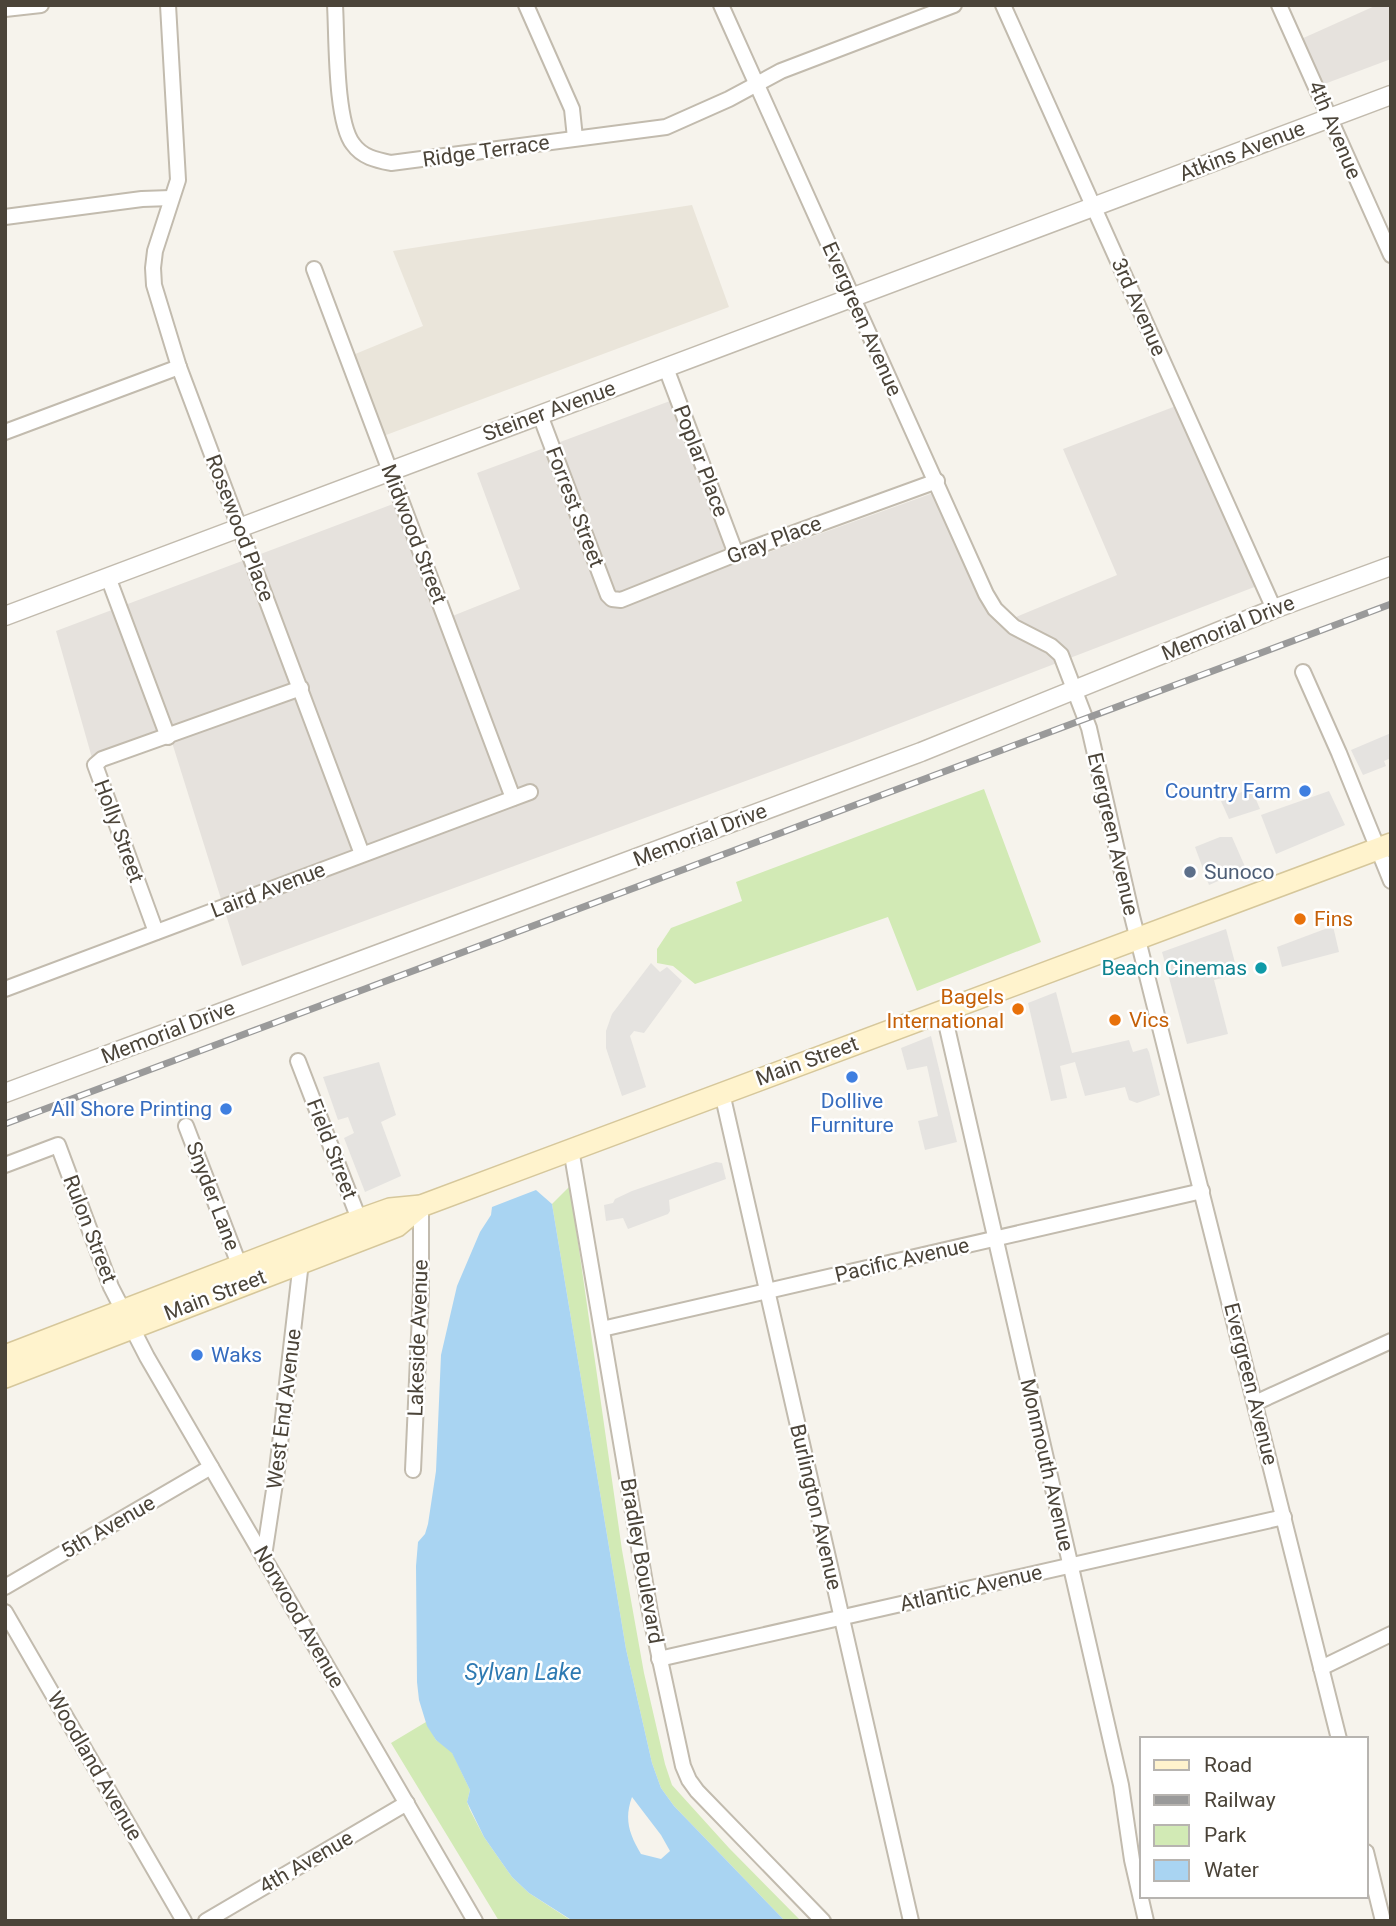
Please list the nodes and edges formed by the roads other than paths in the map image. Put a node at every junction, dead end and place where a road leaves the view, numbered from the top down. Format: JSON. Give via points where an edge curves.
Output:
{"nodes":[{"id":1,"x":41,"y":5,"type":"edge"},
{"id":2,"x":168,"y":5,"type":"edge"},
{"id":3,"x":335,"y":5,"type":"edge"},
{"id":4,"x":526,"y":5,"type":"edge"},
{"id":5,"x":721,"y":5,"type":"edge"},
{"id":6,"x":954,"y":5,"type":"edge"},
{"id":7,"x":1003,"y":5,"type":"edge"},
{"id":8,"x":1279,"y":5,"type":"edge"},
{"id":9,"x":5,"y":9,"type":"edge"},
{"id":10,"x":756,"y":84,"type":"junction"},
{"id":11,"x":1391,"y":95,"type":"edge"},
{"id":12,"x":1330,"y":118,"type":"junction"},
{"id":13,"x":575,"y":138,"type":"junction"},
{"id":14,"x":171,"y":198,"type":"junction"},
{"id":15,"x":1094,"y":207,"type":"junction"},
{"id":16,"x":5,"y":217,"type":"edge"},
{"id":17,"x":1391,"y":255,"type":"edge"},
{"id":18,"x":314,"y":269,"type":"dead end"},
{"id":19,"x":852,"y":297,"type":"junction"},
{"id":20,"x":179,"y":367,"type":"junction"},
{"id":21,"x":666,"y":368,"type":"junction"},
{"id":22,"x":540,"y":415,"type":"junction"},
{"id":23,"x":5,"y":432,"type":"edge"},
{"id":24,"x":390,"y":471,"type":"junction"},
{"id":25,"x":937,"y":481,"type":"junction"},
{"id":26,"x":239,"y":528,"type":"junction"},
{"id":27,"x":736,"y":554,"type":"junction"},
{"id":28,"x":1391,"y":566,"type":"edge"},
{"id":29,"x":108,"y":577,"type":"junction"},
{"id":30,"x":612,"y":599,"type":"joint"},
{"id":31,"x":1274,"y":609,"type":"junction"},
{"id":32,"x":5,"y":616,"type":"edge"},
{"id":33,"x":1303,"y":672,"type":"dead end"},
{"id":34,"x":301,"y":688,"type":"junction"},
{"id":35,"x":1076,"y":689,"type":"junction"},
{"id":36,"x":168,"y":737,"type":"junction"},
{"id":37,"x":530,"y":792,"type":"dead end"},
{"id":38,"x":513,"y":799,"type":"junction"},
{"id":39,"x":1385,"y":846,"type":"edge"},
{"id":40,"x":362,"y":854,"type":"junction"},
{"id":41,"x":1391,"y":881,"type":"edge"},
{"id":42,"x":156,"y":932,"type":"junction"},
{"id":43,"x":1138,"y":938,"type":"junction"},
{"id":44,"x":5,"y":989,"type":"edge"},
{"id":45,"x":943,"y":1010,"type":"junction"},
{"id":46,"x":298,"y":1061,"type":"dead end"},
{"id":47,"x":5,"y":1093,"type":"edge"},
{"id":48,"x":722,"y":1093,"type":"junction"},
{"id":49,"x":186,"y":1126,"type":"dead end"},
{"id":50,"x":571,"y":1149,"type":"junction"},
{"id":51,"x":5,"y":1165,"type":"edge"},
{"id":52,"x":1202,"y":1191,"type":"junction"},
{"id":53,"x":421,"y":1206,"type":"junction"},
{"id":54,"x":363,"y":1229,"type":"junction"},
{"id":55,"x":995,"y":1239,"type":"junction"},
{"id":56,"x":301,"y":1262,"type":"junction"},
{"id":57,"x":240,"y":1267,"type":"junction"},
{"id":58,"x":768,"y":1291,"type":"junction"},
{"id":59,"x":127,"y":1320,"type":"junction"},
{"id":60,"x":602,"y":1329,"type":"junction"},
{"id":61,"x":1391,"y":1341,"type":"edge"},
{"id":62,"x":5,"y":1356,"type":"edge"},
{"id":63,"x":5,"y":1377,"type":"edge"},
{"id":64,"x":1255,"y":1402,"type":"junction"},
{"id":65,"x":211,"y":1467,"type":"junction"},
{"id":66,"x":413,"y":1470,"type":"dead end"},
{"id":67,"x":1284,"y":1517,"type":"junction"},
{"id":68,"x":264,"y":1556,"type":"junction"},
{"id":69,"x":1070,"y":1565,"type":"junction"},
{"id":70,"x":5,"y":1587,"type":"edge"},
{"id":71,"x":5,"y":1612,"type":"edge"},
{"id":72,"x":841,"y":1617,"type":"junction"},
{"id":73,"x":1391,"y":1634,"type":"edge"},
{"id":74,"x":659,"y":1660,"type":"junction"},
{"id":75,"x":1321,"y":1668,"type":"junction"},
{"id":76,"x":1338,"y":1737,"type":"edge"},
{"id":77,"x":407,"y":1803,"type":"junction"},
{"id":78,"x":1368,"y":1860,"type":"edge"},
{"id":79,"x":1140,"y":1895,"type":"edge"},
{"id":80,"x":1141,"y":1898,"type":"edge"},
{"id":81,"x":184,"y":1921,"type":"edge"},
{"id":82,"x":206,"y":1921,"type":"edge"},
{"id":83,"x":475,"y":1921,"type":"edge"},
{"id":84,"x":823,"y":1921,"type":"edge"},
{"id":85,"x":911,"y":1921,"type":"edge"},
{"id":86,"x":1146,"y":1921,"type":"edge"},
{"id":87,"x":1383,"y":1921,"type":"edge"}],
"edges":[{"from":1,"to":9,"type":"street"},
{"from":2,"to":14,"type":"street","name":"Rosewood Place","via":[[178,180]]},
{"from":3,"to":13,"type":"street","name":"Ridge Terrace","via":[[344,124],[353,145],[363,154],[403,163]]},
{"from":4,"to":13,"type":"street","via":[[572,109]]},
{"from":5,"to":10,"type":"street","name":"Evergreen Avenue"},
{"from":6,"to":10,"type":"street","name":"Ridge Terrace"},
{"from":7,"to":15,"type":"street","name":"3rd Avenue"},
{"from":8,"to":12,"type":"street","name":"4th Avenue"},
{"from":10,"to":13,"type":"street","name":"Ridge Terrace","via":[[666,127]]},
{"from":10,"to":19,"type":"street","name":"Evergreen Avenue"},
{"from":11,"to":12,"type":"street","name":"Atkins Avenue"},
{"from":12,"to":15,"type":"street","name":"Atkins Avenue"},
{"from":12,"to":17,"type":"street","name":"4th Avenue"},
{"from":14,"to":16,"type":"street"},
{"from":14,"to":20,"type":"street","name":"Rosewood Place","via":[[153,268]]},
{"from":15,"to":19,"type":"street","name":"Steiner Avenue"},
{"from":15,"to":31,"type":"street","name":"3rd Avenue"},
{"from":18,"to":24,"type":"street","name":"Midwood Street"},
{"from":19,"to":21,"type":"street","name":"Steiner Avenue"},
{"from":19,"to":25,"type":"street","name":"Evergreen Avenue"},
{"from":20,"to":23,"type":"street"},
{"from":20,"to":26,"type":"street","name":"Rosewood Place"},
{"from":21,"to":22,"type":"street","name":"Steiner Avenue"},
{"from":21,"to":27,"type":"street","name":"Poplar Place"},
{"from":22,"to":24,"type":"street","name":"Steiner Avenue"},
{"from":22,"to":30,"type":"street","name":"Forrest Street"},
{"from":24,"to":26,"type":"street","name":"Steiner Avenue"},
{"from":24,"to":38,"type":"street","name":"Midwood Street"},
{"from":25,"to":27,"type":"street","name":"Gray Place"},
{"from":25,"to":35,"type":"street","name":"Evergreen Avenue","via":[[995,609],[1014,627],[1061,655]]},
{"from":26,"to":29,"type":"street","name":"Steiner Avenue"},
{"from":26,"to":34,"type":"street","name":"Rosewood Place"},
{"from":27,"to":30,"type":"street","name":"Gray Place","via":[[621,600]]},
{"from":28,"to":31,"type":"street","name":"Memorial Drive"},
{"from":29,"to":32,"type":"street","name":"Steiner Avenue"},
{"from":29,"to":36,"type":"street"},
{"from":31,"to":35,"type":"street","name":"Memorial Drive"},
{"from":33,"to":39,"type":"street"},
{"from":34,"to":36,"type":"street"},
{"from":34,"to":40,"type":"street","name":"Rosewood Place"},
{"from":35,"to":43,"type":"street","name":"Evergreen Avenue"},
{"from":35,"to":47,"type":"street","name":"Memorial Drive","via":[[921,752]]},
{"from":36,"to":42,"type":"street","name":"Holly Street","via":[[95,765]]},
{"from":37,"to":38,"type":"street","name":"Laird Avenue"},
{"from":38,"to":40,"type":"street","name":"Laird Avenue"},
{"from":39,"to":41,"type":"street"},
{"from":39,"to":43,"type":"main road","name":"Main Street"},
{"from":40,"to":42,"type":"street","name":"Laird Avenue"},
{"from":42,"to":44,"type":"street","name":"Laird Avenue"},
{"from":43,"to":45,"type":"main road","name":"Main Street"},
{"from":43,"to":52,"type":"street","name":"Evergreen Avenue"},
{"from":45,"to":48,"type":"main road","name":"Main Street"},
{"from":45,"to":55,"type":"street","name":"Monmouth Avenue"},
{"from":46,"to":54,"type":"street","name":"Field Street"},
{"from":48,"to":50,"type":"main road","name":"Main Street"},
{"from":48,"to":58,"type":"street","name":"Burlington Avenue"},
{"from":49,"to":57,"type":"street","name":"Snyder Lane"},
{"from":50,"to":53,"type":"main road","name":"Main Street"},
{"from":50,"to":60,"type":"street","name":"Bradley Boulevard"},
{"from":51,"to":59,"type":"street","name":"Rulon Street","via":[[58,1146]]},
{"from":52,"to":55,"type":"street","name":"Pacific Avenue"},
{"from":52,"to":64,"type":"street","name":"Evergreen Avenue"},
{"from":53,"to":54,"type":"main road","name":"Main Street","via":[[390,1209]]},
{"from":53,"to":66,"type":"street","name":"Lakeside Avenue"},
{"from":54,"to":56,"type":"main road","name":"Main Street"},
{"from":54,"to":57,"type":"main road","name":"Main Street"},
{"from":55,"to":58,"type":"street","name":"Pacific Avenue"},
{"from":55,"to":69,"type":"street","name":"Monmouth Avenue"},
{"from":56,"to":59,"type":"main road","name":"Main Street"},
{"from":56,"to":68,"type":"street","name":"West End Avenue"},
{"from":57,"to":59,"type":"main road","name":"Main Street"},
{"from":58,"to":60,"type":"street","name":"Pacific Avenue"},
{"from":58,"to":72,"type":"street","name":"Burlington Avenue"},
{"from":59,"to":62,"type":"main road","name":"Main Street"},
{"from":59,"to":63,"type":"main road","name":"Main Street"},
{"from":59,"to":65,"type":"street","name":"Norwood Avenue"},
{"from":60,"to":74,"type":"street","name":"Bradley Boulevard"},
{"from":61,"to":64,"type":"street"},
{"from":64,"to":67,"type":"street","name":"Evergreen Avenue"},
{"from":65,"to":68,"type":"street","name":"Norwood Avenue"},
{"from":65,"to":70,"type":"street","name":"5th Avenue"},
{"from":67,"to":69,"type":"street","name":"Atlantic Avenue"},
{"from":67,"to":75,"type":"street","name":"Evergreen Avenue"},
{"from":68,"to":77,"type":"street","name":"Norwood Avenue"},
{"from":69,"to":72,"type":"street","name":"Atlantic Avenue"},
{"from":69,"to":79,"type":"street","name":"Monmouth Avenue","via":[[1121,1785]]},
{"from":71,"to":81,"type":"street","name":"Woodland Avenue"},
{"from":72,"to":74,"type":"street","name":"Atlantic Avenue"},
{"from":72,"to":85,"type":"street","name":"Burlington Avenue"},
{"from":73,"to":75,"type":"street"},
{"from":74,"to":84,"type":"street","name":"Bradley Boulevard","via":[[688,1780]]},
{"from":75,"to":76,"type":"street","name":"Evergreen Avenue"},
{"from":77,"to":82,"type":"street","name":"4th Avenue"},
{"from":77,"to":83,"type":"street","name":"Norwood Avenue"},
{"from":78,"to":87,"type":"street"},
{"from":80,"to":86,"type":"street","name":"Monmouth Avenue"}]}
